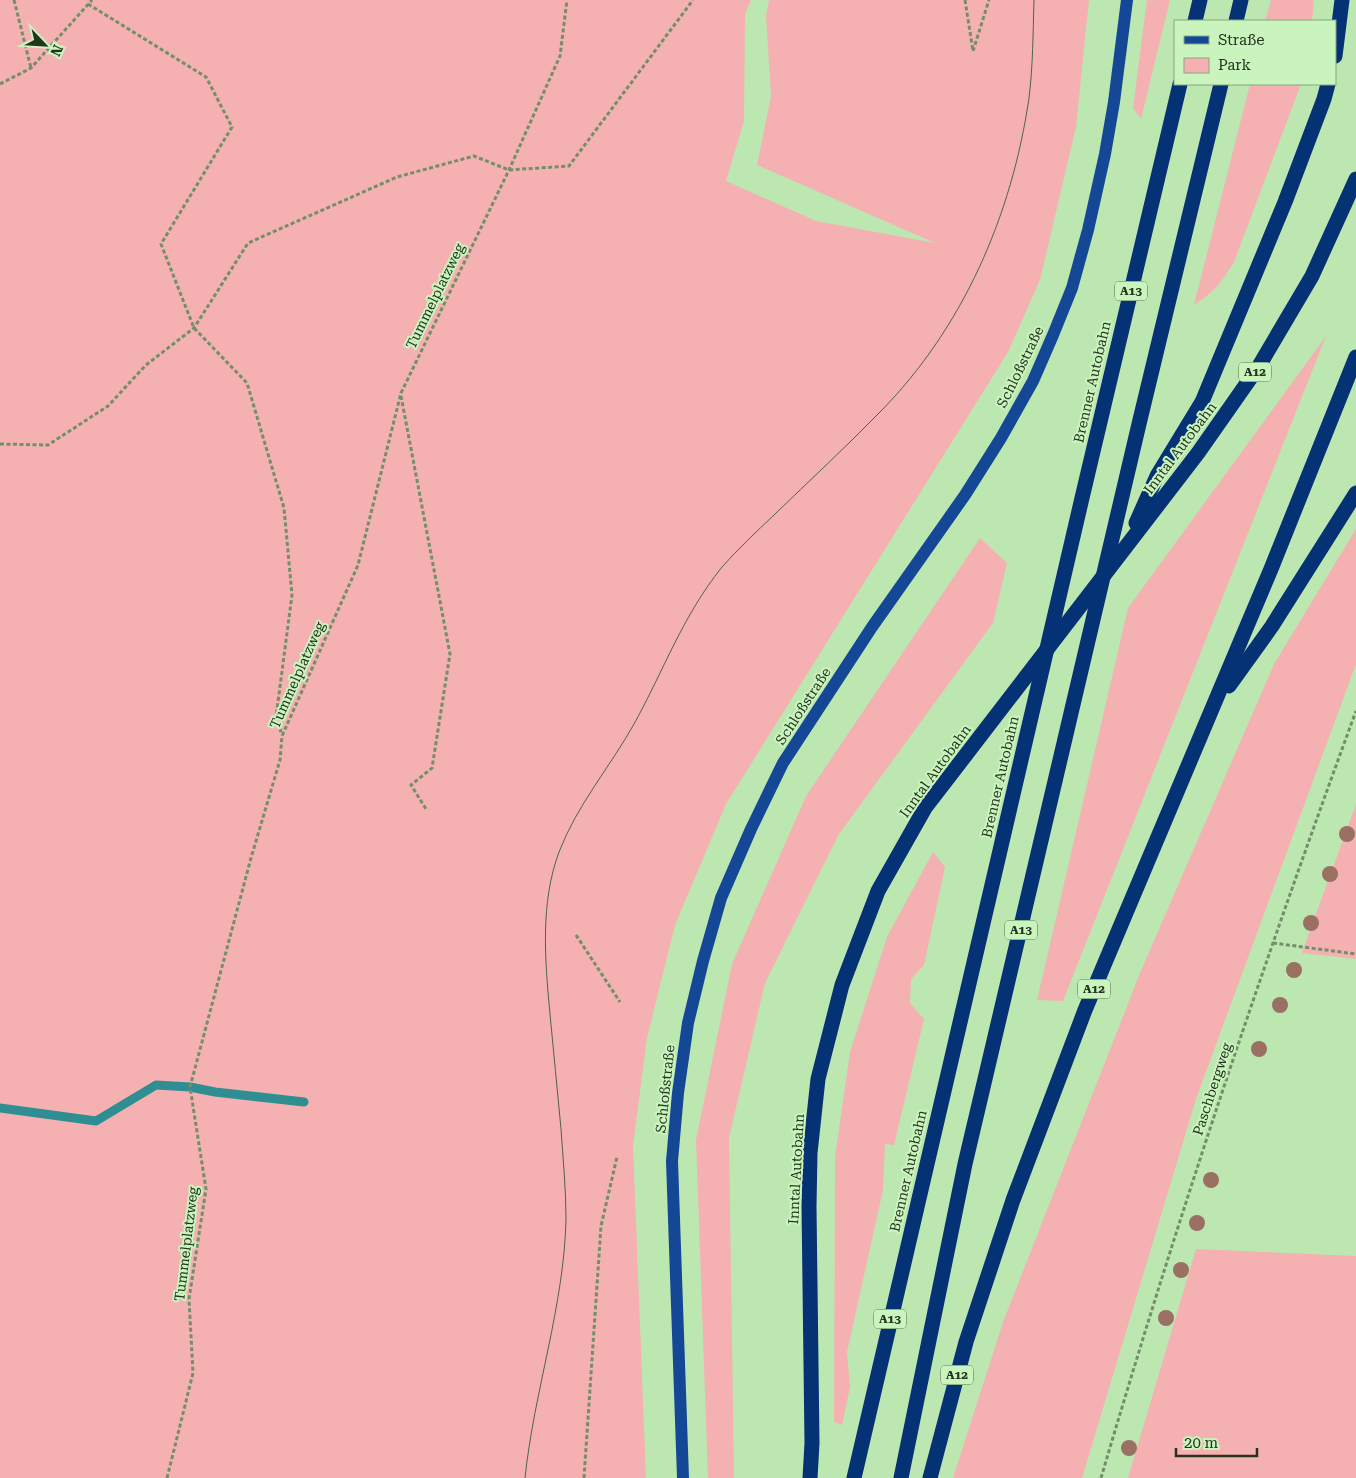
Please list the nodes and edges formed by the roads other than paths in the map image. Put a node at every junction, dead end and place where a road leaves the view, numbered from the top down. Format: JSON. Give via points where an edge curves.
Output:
{"nodes":[{"id":1,"x":1127,"y":0,"type":"edge"},
{"id":2,"x":1200,"y":0,"type":"edge"},
{"id":3,"x":1241,"y":0,"type":"edge"},
{"id":4,"x":1342,"y":0,"type":"edge"},
{"id":5,"x":1195,"y":20,"type":"edge"},
{"id":6,"x":1236,"y":20,"type":"edge"},
{"id":7,"x":1336,"y":48,"type":"edge"},
{"id":8,"x":1180,"y":85,"type":"edge"},
{"id":9,"x":1221,"y":85,"type":"edge"},
{"id":10,"x":1328,"y":85,"type":"edge"},
{"id":11,"x":1356,"y":179,"type":"edge"},
{"id":12,"x":1356,"y":357,"type":"edge"},
{"id":13,"x":1356,"y":493,"type":"edge"},
{"id":14,"x":1125,"y":546,"type":"junction"},
{"id":15,"x":1212,"y":710,"type":"junction"},
{"id":16,"x":683,"y":1478,"type":"edge"},
{"id":17,"x":810,"y":1478,"type":"edge"},
{"id":18,"x":854,"y":1478,"type":"edge"},
{"id":19,"x":901,"y":1478,"type":"edge"},
{"id":20,"x":930,"y":1478,"type":"edge"}],
"edges":[{"from":1,"to":16,"type":"main road","name":"Schloßstraße","via":[[1114,102],[1088,230],[1072,288],[1033,381],[965,495],[783,762],[721,898],[688,1023],[672,1161]]},
{"from":2,"to":5,"type":"highway"},
{"from":3,"to":6,"type":"highway"},
{"from":4,"to":7,"type":"highway"},
{"from":8,"to":18,"type":"highway","name":"Brenner Autobahn","number":"A13"},
{"from":9,"to":19,"type":"highway","number":"A13","via":[[965,1164]]},
{"from":10,"to":14,"type":"highway","via":[[1285,202],[1202,402],[1157,476]]},
{"from":11,"to":14,"type":"highway","name":"Inntal Autobahn","number":"A12","via":[[1312,276],[1259,366],[1198,453]]},
{"from":12,"to":15,"type":"highway","number":"A12"},
{"from":13,"to":15,"type":"highway","via":[[1272,626]]},
{"from":14,"to":17,"type":"highway","name":"Inntal Autobahn","number":"A12","via":[[925,808],[878,891],[842,985],[818,1079],[810,1153]]},
{"from":15,"to":20,"type":"highway","number":"A12","via":[[1085,1010],[1013,1200],[966,1342]]}]}
